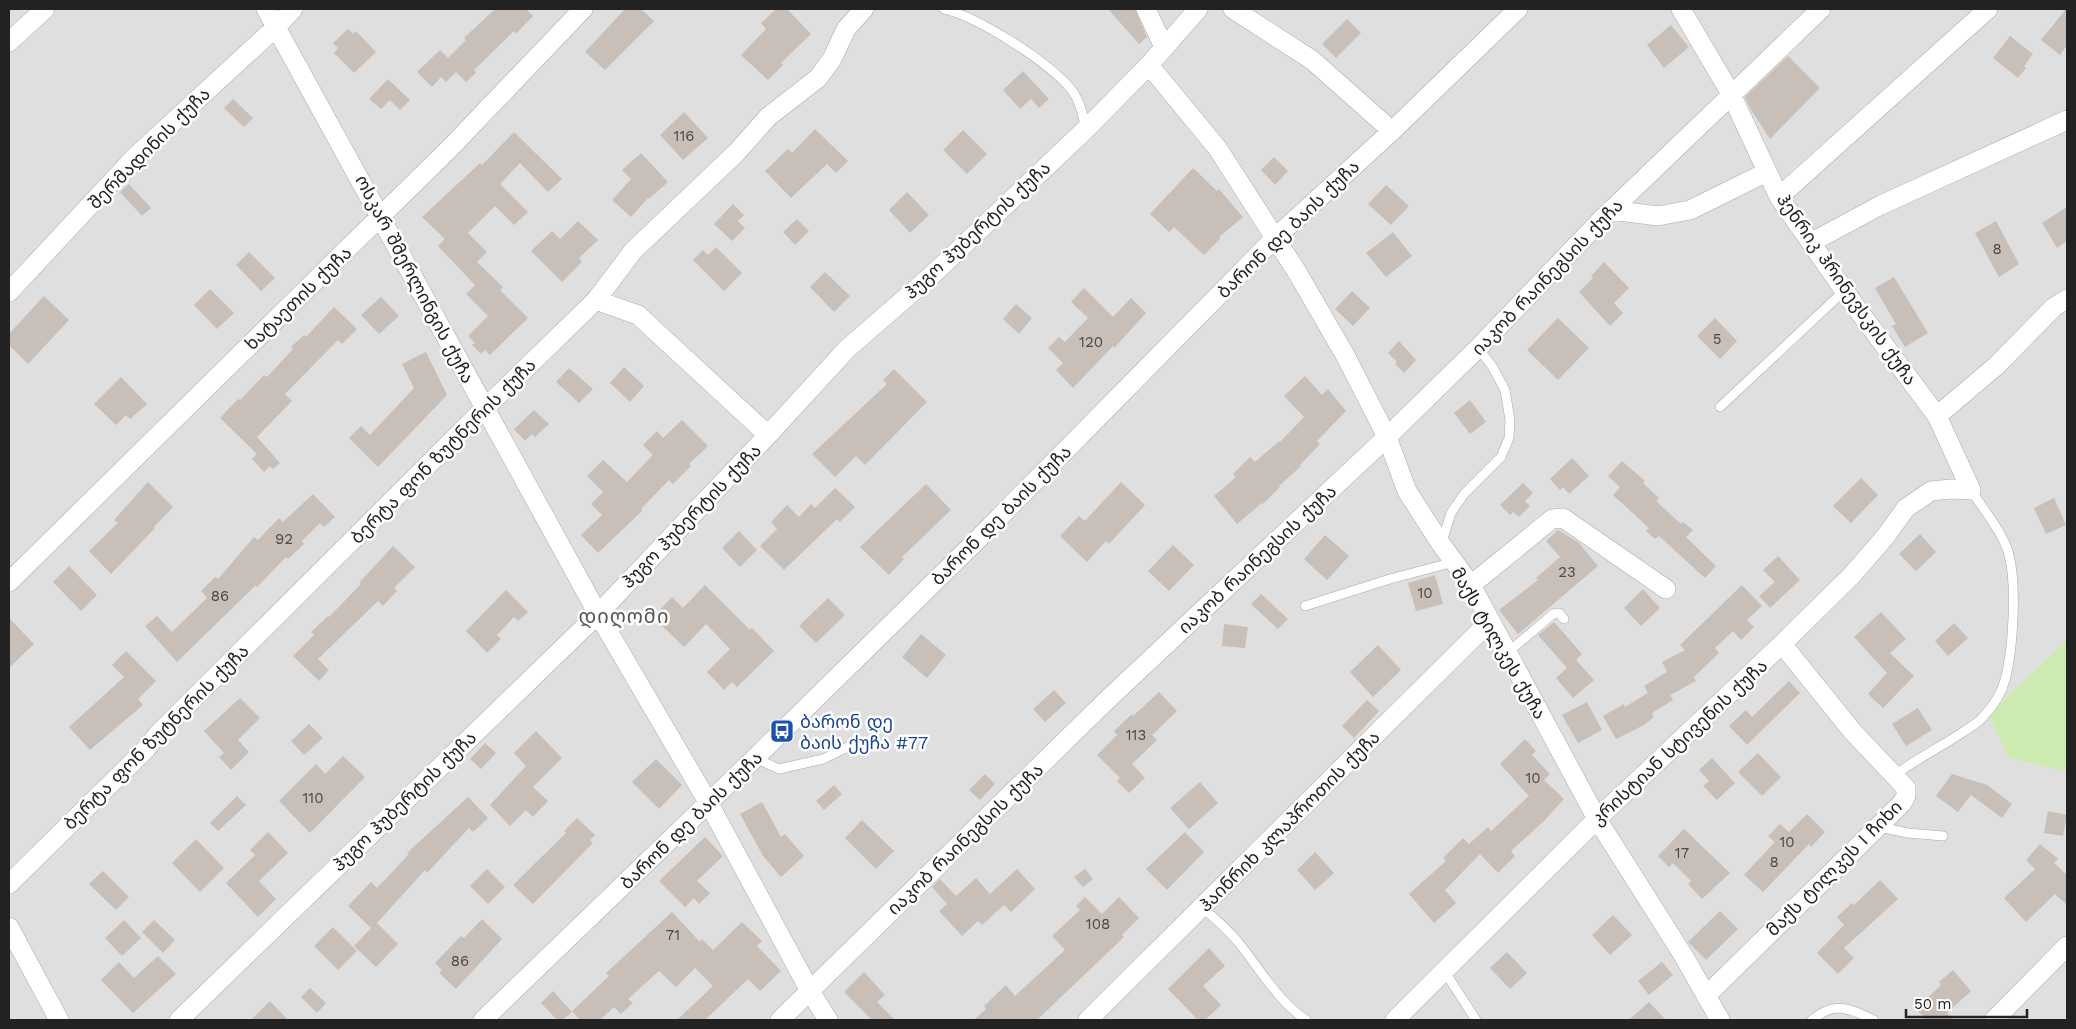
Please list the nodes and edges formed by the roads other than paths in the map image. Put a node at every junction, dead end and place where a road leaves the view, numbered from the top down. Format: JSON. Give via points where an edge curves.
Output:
{"nodes":[{"id":1,"x":45,"y":9,"type":"edge"},
{"id":2,"x":266,"y":9,"type":"edge"},
{"id":3,"x":293,"y":9,"type":"edge"},
{"id":4,"x":583,"y":9,"type":"edge"},
{"id":5,"x":864,"y":9,"type":"edge"},
{"id":6,"x":944,"y":9,"type":"edge"},
{"id":7,"x":1146,"y":9,"type":"edge"},
{"id":8,"x":1198,"y":9,"type":"edge"},
{"id":9,"x":1233,"y":9,"type":"edge"},
{"id":10,"x":1518,"y":9,"type":"edge"},
{"id":11,"x":1681,"y":9,"type":"edge"},
{"id":12,"x":1821,"y":9,"type":"edge"},
{"id":13,"x":1988,"y":9,"type":"edge"},
{"id":14,"x":276,"y":26,"type":"junction"},
{"id":15,"x":9,"y":42,"type":"edge"},
{"id":16,"x":1164,"y":47,"type":"junction"},
{"id":17,"x":1149,"y":65,"type":"junction"},
{"id":18,"x":1731,"y":94,"type":"junction"},
{"id":19,"x":2067,"y":120,"type":"edge"},
{"id":20,"x":1086,"y":129,"type":"junction"},
{"id":21,"x":1392,"y":131,"type":"junction"},
{"id":22,"x":1767,"y":172,"type":"junction"},
{"id":23,"x":1779,"y":197,"type":"junction"},
{"id":24,"x":1611,"y":210,"type":"junction"},
{"id":25,"x":381,"y":216,"type":"junction"},
{"id":26,"x":1274,"y":239,"type":"junction"},
{"id":27,"x":1812,"y":242,"type":"junction"},
{"id":28,"x":1845,"y":290,"type":"junction"},
{"id":29,"x":9,"y":292,"type":"edge"},
{"id":30,"x":2067,"y":299,"type":"edge"},
{"id":31,"x":596,"y":300,"type":"junction"},
{"id":32,"x":1478,"y":348,"type":"junction"},
{"id":33,"x":1720,"y":407,"type":"dead end"},
{"id":34,"x":485,"y":408,"type":"junction"},
{"id":35,"x":1937,"y":416,"type":"junction"},
{"id":36,"x":768,"y":435,"type":"junction"},
{"id":37,"x":1387,"y":437,"type":"junction"},
{"id":38,"x":1970,"y":490,"type":"junction"},
{"id":39,"x":1441,"y":544,"type":"junction"},
{"id":40,"x":1454,"y":562,"type":"junction"},
{"id":41,"x":9,"y":582,"type":"edge"},
{"id":42,"x":1470,"y":585,"type":"junction"},
{"id":43,"x":1666,"y":589,"type":"dead end"},
{"id":44,"x":1306,"y":606,"type":"dead end"},
{"id":45,"x":598,"y":614,"type":"junction"},
{"id":46,"x":1564,"y":619,"type":"dead end"},
{"id":47,"x":1489,"y":622,"type":"junction"},
{"id":48,"x":1782,"y":644,"type":"junction"},
{"id":49,"x":1507,"y":654,"type":"junction"},
{"id":50,"x":858,"y":742,"type":"dead end"},
{"id":51,"x":756,"y":758,"type":"junction"},
{"id":52,"x":1895,"y":775,"type":"junction"},
{"id":53,"x":708,"y":802,"type":"junction"},
{"id":54,"x":1597,"y":819,"type":"junction"},
{"id":55,"x":1876,"y":827,"type":"junction"},
{"id":56,"x":1943,"y":836,"type":"dead end"},
{"id":57,"x":9,"y":884,"type":"edge"},
{"id":58,"x":1202,"y":907,"type":"junction"},
{"id":59,"x":9,"y":927,"type":"edge"},
{"id":60,"x":2067,"y":946,"type":"edge"},
{"id":61,"x":1445,"y":972,"type":"junction"},
{"id":62,"x":810,"y":990,"type":"junction"},
{"id":63,"x":1706,"y":996,"type":"junction"},
{"id":64,"x":59,"y":1020,"type":"edge"},
{"id":65,"x":179,"y":1020,"type":"edge"},
{"id":66,"x":483,"y":1020,"type":"edge"},
{"id":67,"x":780,"y":1020,"type":"edge"},
{"id":68,"x":828,"y":1020,"type":"edge"},
{"id":69,"x":1088,"y":1020,"type":"edge"},
{"id":70,"x":1306,"y":1020,"type":"edge"},
{"id":71,"x":1396,"y":1020,"type":"edge"},
{"id":72,"x":1476,"y":1020,"type":"edge"},
{"id":73,"x":1720,"y":1020,"type":"edge"},
{"id":74,"x":1812,"y":1020,"type":"edge"},
{"id":75,"x":1874,"y":1020,"type":"edge"},
{"id":76,"x":1994,"y":1020,"type":"edge"}],
"edges":[{"from":1,"to":15,"type":"street"},
{"from":2,"to":14,"type":"street","name":"ოსკარ შმერლინგის ქუჩა"},
{"from":3,"to":14,"type":"street","name":"შერმადინის ქუჩა"},
{"from":4,"to":25,"type":"street","name":"ხატაეთის ქუჩა"},
{"from":5,"to":31,"type":"street","name":"ბერტა ფონ ზუტნერის ქუჩა","via":[[846,29],[832,59],[818,78],[768,117],[736,153],[633,251]]},
{"from":6,"to":20,"type":"lane","via":[[989,29],[1055,74],[1071,90],[1081,107]]},
{"from":7,"to":16,"type":"street"},
{"from":8,"to":16,"type":"street","name":"ჰუგო ჰუბერტის ქუჩა"},
{"from":9,"to":21,"type":"street","via":[[1312,60]]},
{"from":10,"to":21,"type":"street","name":"ბარონ დე ბაის ქუჩა"},
{"from":11,"to":18,"type":"street","name":"ჰენრიკ ჰრინევსკის ქუჩა"},
{"from":12,"to":18,"type":"street","name":"იაკობ რაინეგსის ქუჩა"},
{"from":13,"to":23,"type":"street"},
{"from":14,"to":25,"type":"street","name":"ოსკარ შმერლინგის ქუჩა"},
{"from":14,"to":29,"type":"street","name":"შერმადინის ქუჩა","via":[[135,157]]},
{"from":16,"to":17,"type":"street","name":"ჰუგო ჰუბერტის ქუჩა"},
{"from":17,"to":20,"type":"street","name":"ჰუგო ჰუბერტის ქუჩა"},
{"from":17,"to":26,"type":"street","name":"მაქს ტილკეს ქუჩა","via":[[1218,149]]},
{"from":18,"to":22,"type":"street","name":"ჰენრიკ ჰრინევსკის ქუჩა"},
{"from":18,"to":24,"type":"street","name":"იაკობ რაინეგსის ქუჩა"},
{"from":19,"to":27,"type":"street","via":[[1881,205]]},
{"from":20,"to":36,"type":"street","name":"ჰუგო ჰუბერტის ქუჩა","via":[[932,275],[847,349]]},
{"from":21,"to":26,"type":"street","name":"ბარონ დე ბაის ქუჩა"},
{"from":22,"to":23,"type":"street","name":"ჰენრიკ ჰრინევსკის ქუჩა"},
{"from":22,"to":24,"type":"street","via":[[1690,210],[1658,216]]},
{"from":23,"to":27,"type":"street","name":"ჰენრიკ ჰრინევსკის ქუჩა"},
{"from":24,"to":32,"type":"street","name":"იაკობ რაინეგსის ქუჩა"},
{"from":25,"to":34,"type":"street","name":"ოსკარ შმერლინგის ქუჩა"},
{"from":25,"to":41,"type":"street","name":"ხატაეთის ქუჩა"},
{"from":26,"to":37,"type":"street","name":"მაქს ტილკეს ქუჩა","via":[[1340,346]]},
{"from":26,"to":51,"type":"street","name":"ბარონ დე ბაის ქუჩა","via":[[972,546]]},
{"from":27,"to":28,"type":"street","name":"ჰენრიკ ჰრინევსკის ქუჩა"},
{"from":28,"to":33,"type":"lane"},
{"from":28,"to":35,"type":"street","name":"ჰენრიკ ჰრინევსკის ქუჩა"},
{"from":30,"to":35,"type":"street","via":[[2054,307],[1996,366]]},
{"from":31,"to":34,"type":"street","name":"ბერტა ფონ ზუტნერის ქუჩა"},
{"from":31,"to":36,"type":"street","via":[[638,315]]},
{"from":32,"to":37,"type":"street","name":"იაკობ რაინეგსის ქუჩა"},
{"from":32,"to":39,"type":"lane","via":[[1505,390],[1509,438],[1501,457],[1464,494],[1451,513]]},
{"from":34,"to":45,"type":"street","name":"ოსკარ შმერლინგის ქუჩა"},
{"from":34,"to":57,"type":"street","name":"ბერტა ფონ ზუტნერის ქუჩა"},
{"from":35,"to":38,"type":"street","name":"ჰენრიკ ჰრინევსკის ქუჩა"},
{"from":36,"to":45,"type":"street","name":"ჰუგო ჰუბერტის ქუჩა"},
{"from":37,"to":39,"type":"street","name":"მაქს ტილკეს ქუჩა","via":[[1407,491]]},
{"from":37,"to":62,"type":"street","name":"იაკობ რაინეგსის ქუჩა","via":[[1106,701]]},
{"from":38,"to":48,"type":"street","name":"კრისტიან სტივენის ქუჩა","via":[[1931,491],[1906,508],[1852,575]]},
{"from":38,"to":52,"type":"lane","via":[[2010,556],[2013,599],[2005,682],[1980,720]]},
{"from":39,"to":40,"type":"street","name":"მაქს ტილკეს ქუჩა"},
{"from":40,"to":42,"type":"street","name":"მაქს ტილკეს ქუჩა"},
{"from":40,"to":44,"type":"lane"},
{"from":42,"to":43,"type":"street","via":[[1557,517]]},
{"from":42,"to":47,"type":"street","name":"მაქს ტილკეს ქუჩა"},
{"from":45,"to":53,"type":"street","name":"ოსკარ შმერლინგის ქუჩა"},
{"from":45,"to":65,"type":"street","name":"ჰუგო ჰუბერტის ქუჩა"},
{"from":46,"to":49,"type":"lane","via":[[1559,613],[1552,614]]},
{"from":47,"to":49,"type":"street","name":"მაქს ტილკეს ქუჩა"},
{"from":47,"to":58,"type":"street","name":"ჰაინრიხ კლაპროთის ქუჩა"},
{"from":48,"to":52,"type":"street","name":"მაქს ტილკეს I ჩიხი","via":[[1852,732]]},
{"from":48,"to":54,"type":"street","name":"კრისტიან სტივენის ქუჩა"},
{"from":49,"to":54,"type":"street","name":"მაქს ტილკეს ქუჩა"},
{"from":50,"to":51,"type":"lane","via":[[823,759],[779,769]]},
{"from":51,"to":53,"type":"street","name":"ბარონ დე ბაის ქუჩა"},
{"from":52,"to":55,"type":"street","name":"მაქს ტილკეს I ჩიხი","via":[[1906,788],[1906,796]]},
{"from":53,"to":62,"type":"street","name":"ოსკარ შმერლინგის ქუჩა"},
{"from":53,"to":66,"type":"street","name":"ბარონ დე ბაის ქუჩა"},
{"from":54,"to":61,"type":"street","name":"კრისტიან სტივენის ქუჩა"},
{"from":54,"to":63,"type":"street","name":"მაქს ტილკეს ქუჩა"},
{"from":55,"to":56,"type":"lane"},
{"from":55,"to":63,"type":"street","name":"მაქს ტილკეს I ჩიხი"},
{"from":58,"to":69,"type":"street","name":"ჰაინრიხ კლაპროთის ქუჩა"},
{"from":58,"to":70,"type":"lane","via":[[1237,940],[1279,996]]},
{"from":59,"to":64,"type":"street"},
{"from":60,"to":76,"type":"street"},
{"from":61,"to":71,"type":"street","name":"კრისტიან სტივენის ქუჩა"},
{"from":61,"to":72,"type":"lane"},
{"from":62,"to":67,"type":"street","name":"იაკობ რაინეგსის ქუჩა"},
{"from":62,"to":68,"type":"street","name":"ოსკარ შმერლინგის ქუჩა"},
{"from":63,"to":73,"type":"street","name":"მაქს ტილკეს ქუჩა"},
{"from":74,"to":75,"type":"lane","via":[[1834,1007]]}]}
